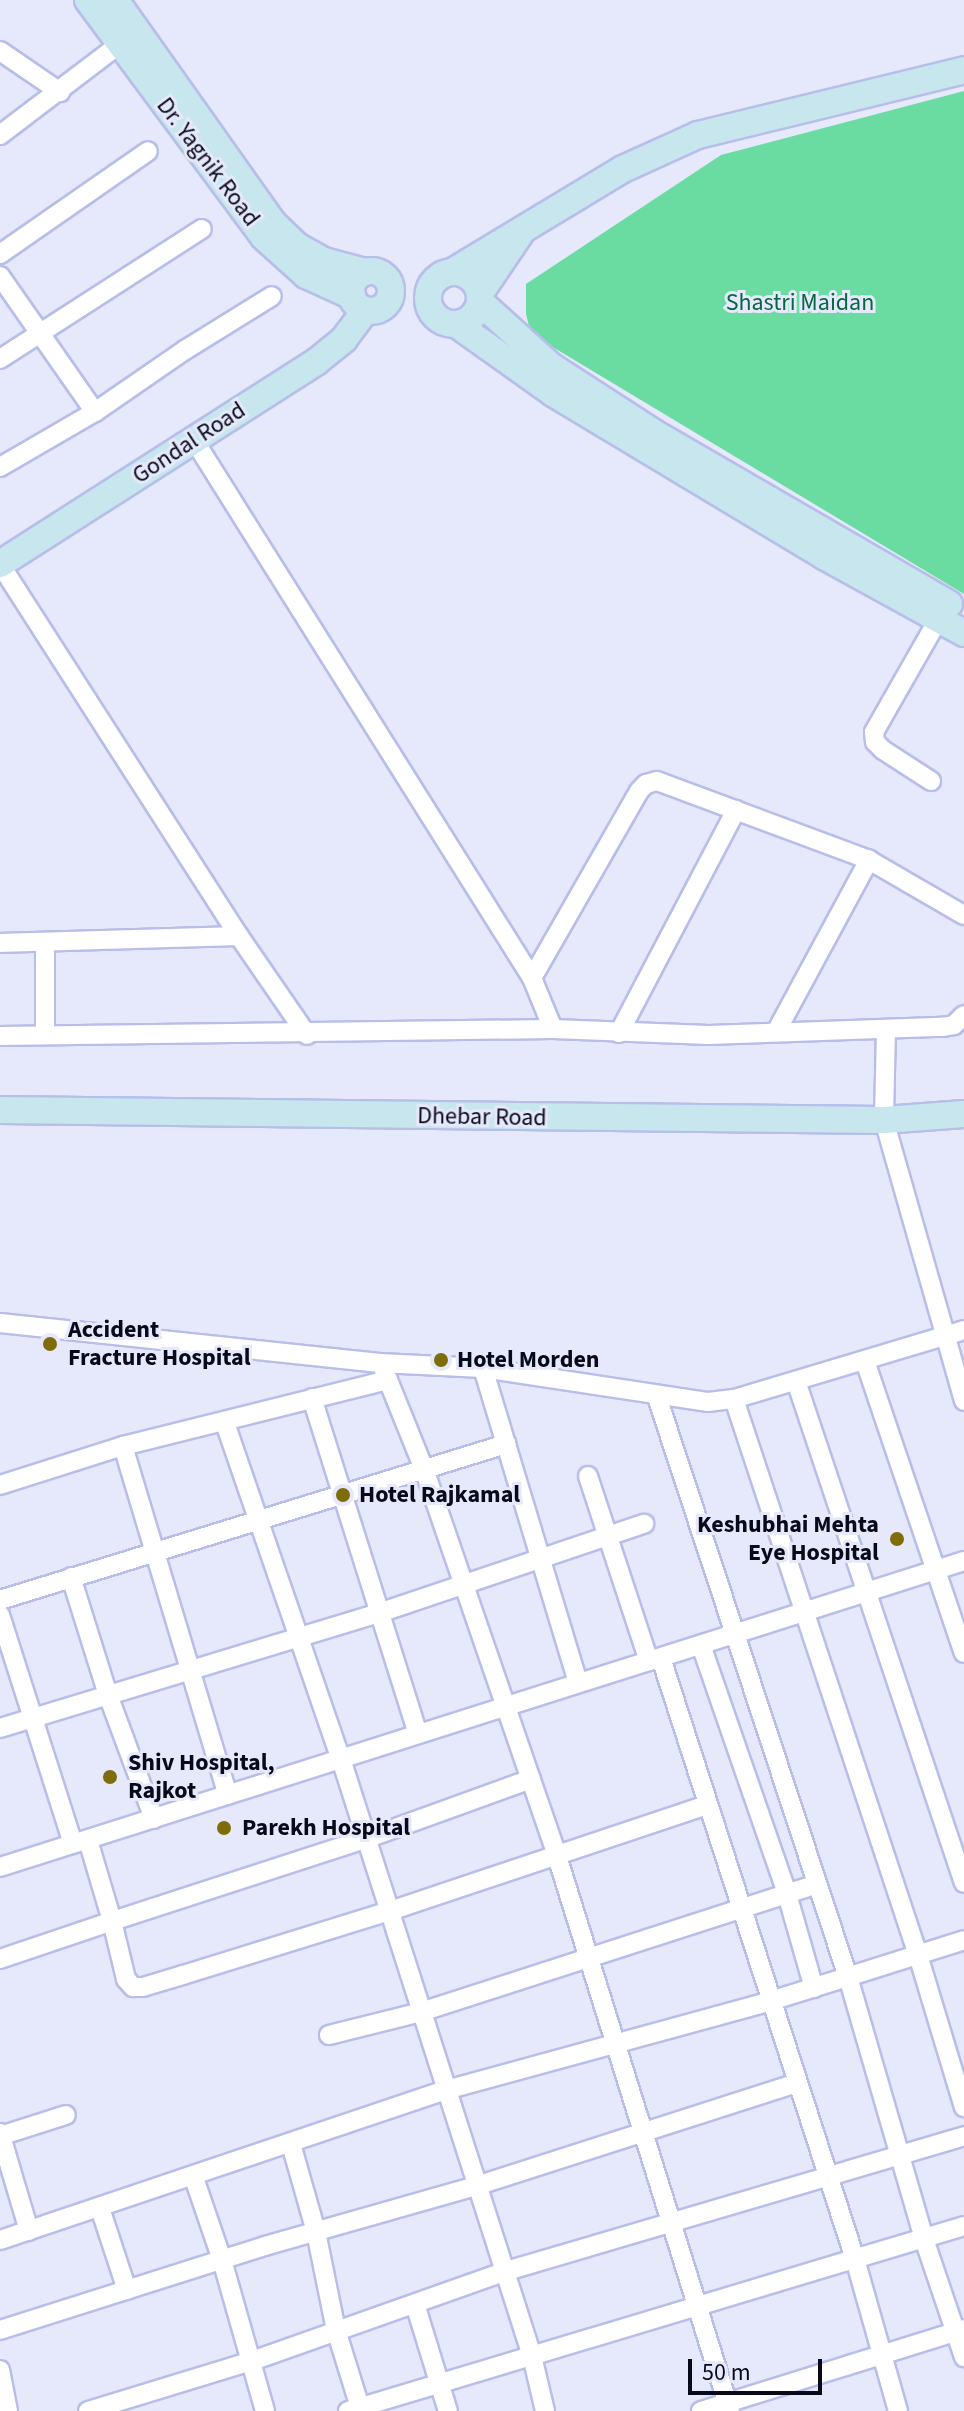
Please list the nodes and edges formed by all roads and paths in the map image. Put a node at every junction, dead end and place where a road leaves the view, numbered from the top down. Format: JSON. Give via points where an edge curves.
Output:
{"nodes":[{"id":1,"x":88,"y":0,"type":"edge"},
{"id":2,"x":115,"y":0,"type":"edge"},
{"id":3,"x":120,"y":44,"type":"junction"},
{"id":4,"x":0,"y":51,"type":"edge"},
{"id":5,"x":964,"y":70,"type":"edge"},
{"id":6,"x":60,"y":92,"type":"junction"},
{"id":7,"x":0,"y":135,"type":"edge"},
{"id":8,"x":148,"y":151,"type":"dead end"},
{"id":9,"x":526,"y":224,"type":"junction"},
{"id":10,"x":202,"y":229,"type":"dead end"},
{"id":11,"x":0,"y":254,"type":"edge"},
{"id":12,"x":0,"y":276,"type":"edge"},
{"id":13,"x":443,"y":277,"type":"junction"},
{"id":14,"x":272,"y":296,"type":"dead end"},
{"id":15,"x":480,"y":297,"type":"junction"},
{"id":16,"x":370,"y":299,"type":"junction"},
{"id":17,"x":432,"y":312,"type":"junction"},
{"id":18,"x":456,"y":324,"type":"junction"},
{"id":19,"x":40,"y":335,"type":"junction"},
{"id":20,"x":0,"y":359,"type":"edge"},
{"id":21,"x":95,"y":412,"type":"junction"},
{"id":22,"x":194,"y":440,"type":"junction"},
{"id":23,"x":0,"y":467,"type":"edge"},
{"id":24,"x":0,"y":543,"type":"edge"},
{"id":25,"x":0,"y":564,"type":"edge"},
{"id":26,"x":952,"y":616,"type":"edge"},
{"id":27,"x":964,"y":633,"type":"edge"},
{"id":28,"x":931,"y":781,"type":"dead end"},
{"id":29,"x":736,"y":810,"type":"junction"},
{"id":30,"x":869,"y":860,"type":"junction"},
{"id":31,"x":964,"y":915,"type":"edge"},
{"id":32,"x":239,"y":936,"type":"junction"},
{"id":33,"x":45,"y":942,"type":"junction"},
{"id":34,"x":0,"y":943,"type":"edge"},
{"id":35,"x":532,"y":978,"type":"junction"},
{"id":36,"x":964,"y":1015,"type":"edge"},
{"id":37,"x":553,"y":1029,"type":"junction"},
{"id":38,"x":886,"y":1029,"type":"junction"},
{"id":39,"x":776,"y":1032,"type":"junction"},
{"id":40,"x":619,"y":1033,"type":"junction"},
{"id":41,"x":45,"y":1035,"type":"junction"},
{"id":42,"x":307,"y":1035,"type":"junction"},
{"id":43,"x":0,"y":1036,"type":"edge"},
{"id":44,"x":0,"y":1110,"type":"edge"},
{"id":45,"x":964,"y":1114,"type":"edge"},
{"id":46,"x":884,"y":1120,"type":"junction"},
{"id":47,"x":0,"y":1323,"type":"edge"},
{"id":48,"x":964,"y":1330,"type":"edge"},
{"id":49,"x":944,"y":1337,"type":"junction"},
{"id":50,"x":865,"y":1361,"type":"junction"},
{"id":51,"x":483,"y":1368,"type":"junction"},
{"id":52,"x":384,"y":1372,"type":"junction"},
{"id":53,"x":796,"y":1381,"type":"junction"},
{"id":54,"x":657,"y":1397,"type":"junction"},
{"id":55,"x":312,"y":1398,"type":"junction"},
{"id":56,"x":734,"y":1399,"type":"junction"},
{"id":57,"x":964,"y":1401,"type":"edge"},
{"id":58,"x":225,"y":1423,"type":"junction"},
{"id":59,"x":506,"y":1444,"type":"junction"},
{"id":60,"x":123,"y":1446,"type":"junction"},
{"id":61,"x":424,"y":1469,"type":"junction"},
{"id":62,"x":588,"y":1476,"type":"dead end"},
{"id":63,"x":0,"y":1485,"type":"edge"},
{"id":64,"x":345,"y":1495,"type":"junction"},
{"id":65,"x":260,"y":1518,"type":"junction"},
{"id":66,"x":644,"y":1524,"type":"dead end"},
{"id":67,"x":608,"y":1536,"type":"junction"},
{"id":68,"x":154,"y":1551,"type":"junction"},
{"id":69,"x":540,"y":1557,"type":"junction"},
{"id":70,"x":964,"y":1561,"type":"edge"},
{"id":71,"x":937,"y":1571,"type":"junction"},
{"id":72,"x":71,"y":1577,"type":"junction"},
{"id":73,"x":462,"y":1585,"type":"junction"},
{"id":74,"x":867,"y":1591,"type":"junction"},
{"id":75,"x":0,"y":1600,"type":"edge"},
{"id":76,"x":806,"y":1612,"type":"junction"},
{"id":77,"x":379,"y":1613,"type":"junction"},
{"id":78,"x":0,"y":1615,"type":"edge"},
{"id":79,"x":732,"y":1634,"type":"junction"},
{"id":80,"x":299,"y":1637,"type":"junction"},
{"id":81,"x":701,"y":1645,"type":"junction"},
{"id":82,"x":964,"y":1653,"type":"edge"},
{"id":83,"x":655,"y":1660,"type":"junction"},
{"id":84,"x":191,"y":1670,"type":"junction"},
{"id":85,"x":578,"y":1682,"type":"junction"},
{"id":86,"x":108,"y":1695,"type":"junction"},
{"id":87,"x":506,"y":1704,"type":"junction"},
{"id":88,"x":30,"y":1719,"type":"junction"},
{"id":89,"x":0,"y":1728,"type":"edge"},
{"id":90,"x":418,"y":1734,"type":"junction"},
{"id":91,"x":341,"y":1759,"type":"junction"},
{"id":92,"x":531,"y":1779,"type":"junction"},
{"id":93,"x":228,"y":1795,"type":"junction"},
{"id":94,"x":706,"y":1805,"type":"junction"},
{"id":95,"x":154,"y":1819,"type":"junction"},
{"id":96,"x":365,"y":1839,"type":"junction"},
{"id":97,"x":80,"y":1842,"type":"junction"},
{"id":98,"x":557,"y":1856,"type":"junction"},
{"id":99,"x":2,"y":1860,"type":"edge"},
{"id":100,"x":964,"y":1883,"type":"edge"},
{"id":101,"x":817,"y":1884,"type":"junction"},
{"id":102,"x":787,"y":1894,"type":"junction"},
{"id":103,"x":741,"y":1908,"type":"junction"},
{"id":104,"x":387,"y":1912,"type":"junction"},
{"id":105,"x":112,"y":1921,"type":"junction"},
{"id":106,"x":964,"y":1940,"type":"edge"},
{"id":107,"x":589,"y":1955,"type":"junction"},
{"id":108,"x":918,"y":1955,"type":"junction"},
{"id":109,"x":0,"y":1959,"type":"edge"},
{"id":110,"x":848,"y":1977,"type":"junction"},
{"id":111,"x":814,"y":1988,"type":"junction"},
{"id":112,"x":771,"y":2001,"type":"junction"},
{"id":113,"x":421,"y":2012,"type":"junction"},
{"id":114,"x":329,"y":2035,"type":"dead end"},
{"id":115,"x":616,"y":2043,"type":"junction"},
{"id":116,"x":797,"y":2083,"type":"junction"},
{"id":117,"x":446,"y":2090,"type":"junction"},
{"id":118,"x":964,"y":2107,"type":"edge"},
{"id":119,"x":66,"y":2115,"type":"dead end"},
{"id":120,"x":644,"y":2133,"type":"junction"},
{"id":121,"x":0,"y":2135,"type":"edge"},
{"id":122,"x":964,"y":2136,"type":"edge"},
{"id":123,"x":291,"y":2144,"type":"junction"},
{"id":124,"x":901,"y":2155,"type":"junction"},
{"id":125,"x":826,"y":2177,"type":"junction"},
{"id":126,"x":194,"y":2178,"type":"junction"},
{"id":127,"x":476,"y":2186,"type":"junction"},
{"id":128,"x":100,"y":2208,"type":"junction"},
{"id":129,"x":672,"y":2223,"type":"junction"},
{"id":130,"x":964,"y":2226,"type":"edge"},
{"id":131,"x":29,"y":2231,"type":"junction"},
{"id":132,"x":316,"y":2232,"type":"junction"},
{"id":133,"x":924,"y":2239,"type":"junction"},
{"id":134,"x":0,"y":2240,"type":"edge"},
{"id":135,"x":855,"y":2259,"type":"junction"},
{"id":136,"x":222,"y":2260,"type":"junction"},
{"id":137,"x":503,"y":2272,"type":"junction"},
{"id":138,"x":127,"y":2290,"type":"junction"},
{"id":139,"x":415,"y":2304,"type":"junction"},
{"id":140,"x":698,"y":2307,"type":"junction"},
{"id":141,"x":0,"y":2330,"type":"edge"},
{"id":142,"x":336,"y":2330,"type":"junction"},
{"id":143,"x":960,"y":2330,"type":"edge"},
{"id":144,"x":882,"y":2354,"type":"junction"},
{"id":145,"x":532,"y":2356,"type":"junction"},
{"id":146,"x":964,"y":2357,"type":"edge"},
{"id":147,"x":252,"y":2361,"type":"junction"},
{"id":148,"x":0,"y":2370,"type":"edge"},
{"id":149,"x":439,"y":2384,"type":"junction"},
{"id":150,"x":153,"y":2403,"type":"edge"},
{"id":151,"x":729,"y":2406,"type":"edge"},
{"id":152,"x":356,"y":2410,"type":"edge"},
{"id":153,"x":8,"y":2411,"type":"edge"},
{"id":154,"x":88,"y":2411,"type":"edge"},
{"id":155,"x":265,"y":2411,"type":"edge"},
{"id":156,"x":448,"y":2411,"type":"edge"},
{"id":157,"x":545,"y":2411,"type":"edge"},
{"id":158,"x":701,"y":2411,"type":"edge"},
{"id":159,"x":898,"y":2411,"type":"edge"}],
"edges":[{"from":1,"to":3,"type":"main road","name":"Dr. Yagnik Road"},
{"from":2,"to":16,"type":"main road","via":[[273,223],[297,246],[324,261],[365,272],[355,279]]},
{"from":3,"to":6,"type":"street"},
{"from":3,"to":16,"type":"main road","name":"Dr. Yagnik Road","via":[[264,237],[306,275]]},
{"from":4,"to":6,"type":"street"},
{"from":5,"to":9,"type":"main road","via":[[698,135],[623,169]]},
{"from":6,"to":7,"type":"street"},
{"from":8,"to":11,"type":"street"},
{"from":9,"to":13,"type":"main road"},
{"from":9,"to":15,"type":"main road"},
{"from":10,"to":19,"type":"street"},
{"from":12,"to":19,"type":"street"},
{"from":13,"to":15,"type":"main road","via":[[471,278]]},
{"from":13,"to":16,"type":"main road"},
{"from":13,"to":17,"type":"main road","via":[[427,297]]},
{"from":14,"to":21,"type":"street"},
{"from":15,"to":18,"type":"main road","via":[[472,317]]},
{"from":15,"to":26,"type":"main road","via":[[552,367]]},
{"from":16,"to":17,"type":"main road","name":"Dr. Yagnik Road"},
{"from":16,"to":22,"type":"main road","name":"Gondal Road","via":[[329,352]]},
{"from":16,"to":24,"type":"main road","name":"Gondal Road","via":[[298,354]]},
{"from":17,"to":18,"type":"main road"},
{"from":18,"to":26,"type":"main road","via":[[553,393],[824,556]]},
{"from":19,"to":20,"type":"street"},
{"from":19,"to":21,"type":"street"},
{"from":21,"to":23,"type":"street"},
{"from":22,"to":25,"type":"main road","name":"Gondal Road"},
{"from":22,"to":35,"type":"street"},
{"from":25,"to":32,"type":"street"},
{"from":26,"to":27,"type":"main road"},
{"from":26,"to":28,"type":"street","via":[[874,732],[883,750]]},
{"from":29,"to":30,"type":"street"},
{"from":29,"to":35,"type":"street","via":[[657,781],[646,784]]},
{"from":29,"to":40,"type":"street"},
{"from":30,"to":31,"type":"street"},
{"from":30,"to":39,"type":"street"},
{"from":32,"to":33,"type":"street"},
{"from":32,"to":42,"type":"street"},
{"from":33,"to":34,"type":"street"},
{"from":33,"to":41,"type":"street"},
{"from":35,"to":37,"type":"street"},
{"from":36,"to":38,"type":"street","via":[[954,1025]]},
{"from":37,"to":40,"type":"street"},
{"from":37,"to":42,"type":"street"},
{"from":38,"to":39,"type":"street"},
{"from":38,"to":46,"type":"street"},
{"from":39,"to":40,"type":"street"},
{"from":41,"to":42,"type":"street"},
{"from":41,"to":43,"type":"street"},
{"from":44,"to":46,"type":"main road","name":"Dhebar Road"},
{"from":45,"to":46,"type":"main road","name":"Dhebar Road"},
{"from":46,"to":49,"type":"street"},
{"from":47,"to":52,"type":"street"},
{"from":48,"to":49,"type":"street"},
{"from":49,"to":50,"type":"street"},
{"from":49,"to":57,"type":"street"},
{"from":50,"to":53,"type":"street"},
{"from":50,"to":71,"type":"street"},
{"from":51,"to":52,"type":"street"},
{"from":51,"to":54,"type":"street"},
{"from":51,"to":59,"type":"street"},
{"from":52,"to":55,"type":"street"},
{"from":52,"to":61,"type":"street"},
{"from":53,"to":56,"type":"street"},
{"from":53,"to":74,"type":"street"},
{"from":54,"to":56,"type":"street"},
{"from":54,"to":79,"type":"street"},
{"from":55,"to":58,"type":"street"},
{"from":55,"to":64,"type":"street"},
{"from":56,"to":76,"type":"street"},
{"from":58,"to":60,"type":"street"},
{"from":58,"to":65,"type":"street"},
{"from":59,"to":61,"type":"street"},
{"from":59,"to":69,"type":"street"},
{"from":60,"to":63,"type":"street"},
{"from":60,"to":68,"type":"street"},
{"from":61,"to":64,"type":"street"},
{"from":61,"to":73,"type":"street"},
{"from":62,"to":67,"type":"street"},
{"from":64,"to":65,"type":"street"},
{"from":64,"to":77,"type":"street"},
{"from":65,"to":68,"type":"street"},
{"from":65,"to":80,"type":"street"},
{"from":66,"to":67,"type":"street"},
{"from":67,"to":69,"type":"street"},
{"from":67,"to":83,"type":"street"},
{"from":68,"to":72,"type":"street"},
{"from":68,"to":84,"type":"street"},
{"from":69,"to":73,"type":"street"},
{"from":69,"to":85,"type":"street"},
{"from":70,"to":71,"type":"street"},
{"from":71,"to":74,"type":"street"},
{"from":71,"to":82,"type":"street"},
{"from":72,"to":75,"type":"street"},
{"from":72,"to":86,"type":"street"},
{"from":73,"to":77,"type":"street"},
{"from":73,"to":87,"type":"street"},
{"from":74,"to":76,"type":"street"},
{"from":74,"to":100,"type":"street"},
{"from":76,"to":79,"type":"street"},
{"from":76,"to":108,"type":"street"},
{"from":77,"to":80,"type":"street"},
{"from":77,"to":90,"type":"street"},
{"from":78,"to":88,"type":"street"},
{"from":79,"to":81,"type":"street"},
{"from":79,"to":101,"type":"street"},
{"from":80,"to":84,"type":"street"},
{"from":80,"to":91,"type":"street"},
{"from":81,"to":83,"type":"street"},
{"from":81,"to":102,"type":"street"},
{"from":83,"to":85,"type":"street"},
{"from":83,"to":94,"type":"street"},
{"from":84,"to":86,"type":"street"},
{"from":84,"to":93,"type":"street"},
{"from":85,"to":87,"type":"street"},
{"from":86,"to":88,"type":"street"},
{"from":86,"to":95,"type":"street"},
{"from":87,"to":90,"type":"street"},
{"from":87,"to":92,"type":"street"},
{"from":88,"to":89,"type":"street"},
{"from":88,"to":97,"type":"street"},
{"from":90,"to":91,"type":"street"},
{"from":91,"to":93,"type":"street"},
{"from":91,"to":96,"type":"street"},
{"from":92,"to":96,"type":"street"},
{"from":92,"to":98,"type":"street"},
{"from":93,"to":95,"type":"street"},
{"from":94,"to":98,"type":"street"},
{"from":94,"to":103,"type":"street"},
{"from":95,"to":97,"type":"street"},
{"from":96,"to":104,"type":"street"},
{"from":96,"to":105,"type":"street"},
{"from":97,"to":99,"type":"street"},
{"from":97,"to":105,"type":"street"},
{"from":98,"to":104,"type":"street"},
{"from":98,"to":107,"type":"street"},
{"from":101,"to":102,"type":"street"},
{"from":101,"to":110,"type":"street"},
{"from":102,"to":103,"type":"street"},
{"from":102,"to":111,"type":"street"},
{"from":103,"to":107,"type":"street"},
{"from":103,"to":112,"type":"street"},
{"from":104,"to":105,"type":"street","via":[[143,1987],[133,1987],[126,1979]]},
{"from":104,"to":113,"type":"street"},
{"from":105,"to":109,"type":"street"},
{"from":106,"to":108,"type":"street"},
{"from":107,"to":113,"type":"street"},
{"from":107,"to":115,"type":"street"},
{"from":108,"to":110,"type":"street"},
{"from":108,"to":118,"type":"street"},
{"from":110,"to":111,"type":"street"},
{"from":110,"to":124,"type":"street"},
{"from":111,"to":112,"type":"street"},
{"from":112,"to":115,"type":"street"},
{"from":112,"to":116,"type":"street"},
{"from":113,"to":114,"type":"street"},
{"from":113,"to":117,"type":"street"},
{"from":115,"to":117,"type":"street"},
{"from":115,"to":120,"type":"street"},
{"from":116,"to":120,"type":"street"},
{"from":116,"to":125,"type":"street"},
{"from":117,"to":123,"type":"street"},
{"from":117,"to":127,"type":"street"},
{"from":119,"to":121,"type":"street"},
{"from":120,"to":127,"type":"street"},
{"from":120,"to":129,"type":"street"},
{"from":121,"to":131,"type":"street"},
{"from":122,"to":124,"type":"street"},
{"from":123,"to":126,"type":"street"},
{"from":123,"to":132,"type":"street"},
{"from":124,"to":125,"type":"street"},
{"from":124,"to":133,"type":"street"},
{"from":125,"to":129,"type":"street"},
{"from":125,"to":135,"type":"street"},
{"from":126,"to":128,"type":"street"},
{"from":126,"to":136,"type":"street"},
{"from":127,"to":132,"type":"street"},
{"from":127,"to":137,"type":"street"},
{"from":128,"to":131,"type":"street"},
{"from":128,"to":138,"type":"street"},
{"from":129,"to":137,"type":"street"},
{"from":129,"to":140,"type":"street"},
{"from":130,"to":133,"type":"street"},
{"from":131,"to":134,"type":"street"},
{"from":132,"to":136,"type":"street"},
{"from":132,"to":142,"type":"street"},
{"from":133,"to":135,"type":"street"},
{"from":133,"to":143,"type":"street"},
{"from":135,"to":140,"type":"street"},
{"from":135,"to":144,"type":"street"},
{"from":136,"to":138,"type":"street"},
{"from":136,"to":147,"type":"street"},
{"from":137,"to":139,"type":"street"},
{"from":137,"to":145,"type":"street"},
{"from":138,"to":141,"type":"street"},
{"from":139,"to":142,"type":"street"},
{"from":139,"to":149,"type":"street"},
{"from":140,"to":145,"type":"street"},
{"from":140,"to":151,"type":"street"},
{"from":142,"to":147,"type":"street"},
{"from":142,"to":152,"type":"street"},
{"from":143,"to":144,"type":"street"},
{"from":143,"to":146,"type":"street"},
{"from":144,"to":151,"type":"street"},
{"from":144,"to":159,"type":"street"},
{"from":145,"to":149,"type":"street"},
{"from":145,"to":157,"type":"street"},
{"from":147,"to":150,"type":"street"},
{"from":147,"to":155,"type":"street"},
{"from":148,"to":153,"type":"street"},
{"from":149,"to":152,"type":"street"},
{"from":149,"to":156,"type":"street"},
{"from":150,"to":154,"type":"street"},
{"from":151,"to":158,"type":"street"}]}
